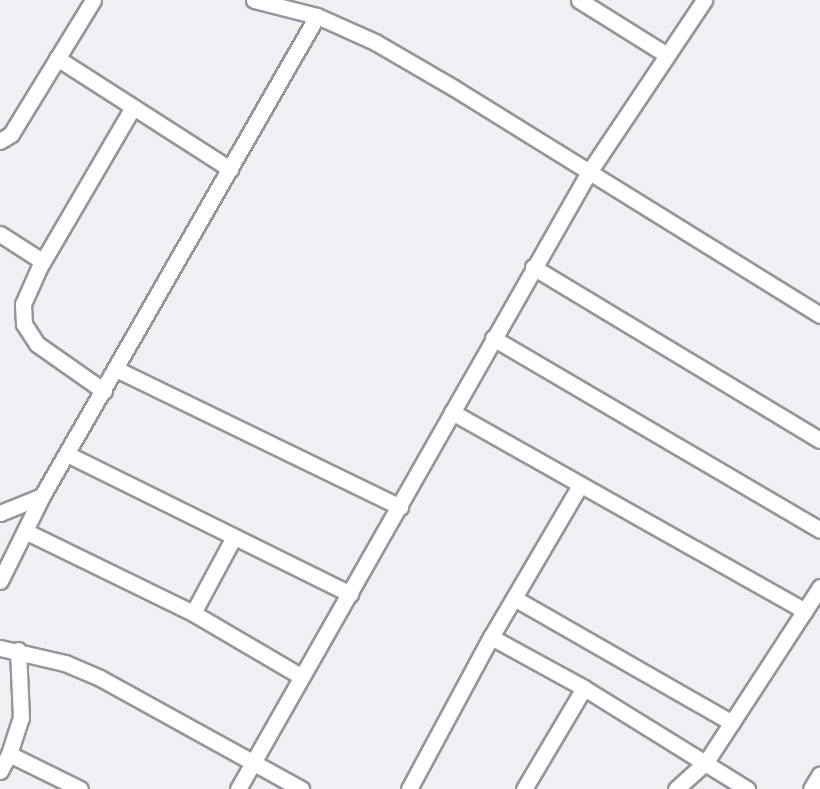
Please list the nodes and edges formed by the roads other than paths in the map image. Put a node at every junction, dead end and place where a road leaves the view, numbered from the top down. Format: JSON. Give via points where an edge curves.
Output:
{"nodes":[{"id":1,"x":93,"y":0,"type":"edge"},
{"id":2,"x":254,"y":0,"type":"edge"},
{"id":3,"x":579,"y":0,"type":"edge"},
{"id":4,"x":704,"y":0,"type":"edge"},
{"id":5,"x":317,"y":16,"type":"junction"},
{"id":6,"x":667,"y":56,"type":"junction"},
{"id":7,"x":57,"y":58,"type":"junction"},
{"id":8,"x":133,"y":107,"type":"junction"},
{"id":9,"x":0,"y":141,"type":"edge"},
{"id":10,"x":230,"y":169,"type":"junction"},
{"id":11,"x":589,"y":172,"type":"junction"},
{"id":12,"x":0,"y":234,"type":"edge"},
{"id":13,"x":42,"y":261,"type":"junction"},
{"id":14,"x":533,"y":267,"type":"junction"},
{"id":15,"x":820,"y":315,"type":"edge"},
{"id":16,"x":494,"y":338,"type":"junction"},
{"id":17,"x":116,"y":369,"type":"junction"},
{"id":18,"x":104,"y":391,"type":"junction"},
{"id":19,"x":452,"y":412,"type":"junction"},
{"id":20,"x":820,"y":440,"type":"edge"},
{"id":21,"x":67,"y":454,"type":"junction"},
{"id":22,"x":580,"y":485,"type":"junction"},
{"id":23,"x":42,"y":496,"type":"junction"},
{"id":24,"x":400,"y":507,"type":"junction"},
{"id":25,"x":0,"y":513,"type":"edge"},
{"id":26,"x":820,"y":530,"type":"edge"},
{"id":27,"x":25,"y":531,"type":"junction"},
{"id":28,"x":234,"y":537,"type":"junction"},
{"id":29,"x":0,"y":581,"type":"edge"},
{"id":30,"x":820,"y":587,"type":"edge"},
{"id":31,"x":350,"y":594,"type":"junction"},
{"id":32,"x":514,"y":598,"type":"junction"},
{"id":33,"x":805,"y":611,"type":"junction"},
{"id":34,"x":193,"y":613,"type":"junction"},
{"id":35,"x":491,"y":637,"type":"junction"},
{"id":36,"x":0,"y":648,"type":"edge"},
{"id":37,"x":18,"y":650,"type":"junction"},
{"id":38,"x":302,"y":677,"type":"junction"},
{"id":39,"x":584,"y":688,"type":"junction"},
{"id":40,"x":732,"y":723,"type":"junction"},
{"id":41,"x":9,"y":754,"type":"junction"},
{"id":42,"x":253,"y":761,"type":"junction"},
{"id":43,"x":706,"y":762,"type":"junction"},
{"id":44,"x":0,"y":771,"type":"edge"},
{"id":45,"x":820,"y":774,"type":"edge"},
{"id":46,"x":80,"y":789,"type":"edge"},
{"id":47,"x":238,"y":789,"type":"edge"},
{"id":48,"x":301,"y":789,"type":"edge"},
{"id":49,"x":410,"y":789,"type":"edge"},
{"id":50,"x":524,"y":789,"type":"edge"},
{"id":51,"x":676,"y":789,"type":"edge"},
{"id":52,"x":747,"y":789,"type":"edge"},
{"id":53,"x":811,"y":789,"type":"edge"}],
"edges":[{"from":1,"to":7,"type":"street"},
{"from":2,"to":5,"type":"street"},
{"from":3,"to":6,"type":"street"},
{"from":4,"to":6,"type":"street"},
{"from":5,"to":10,"type":"street"},
{"from":5,"to":11,"type":"street","via":[[375,42]]},
{"from":6,"to":11,"type":"street"},
{"from":7,"to":8,"type":"street"},
{"from":7,"to":9,"type":"street","via":[[11,134]]},
{"from":8,"to":10,"type":"street"},
{"from":8,"to":13,"type":"street"},
{"from":10,"to":17,"type":"street"},
{"from":11,"to":14,"type":"street"},
{"from":11,"to":15,"type":"street"},
{"from":12,"to":13,"type":"street"},
{"from":13,"to":18,"type":"street","via":[[23,304],[24,324],[37,344]]},
{"from":14,"to":16,"type":"street"},
{"from":14,"to":20,"type":"street"},
{"from":16,"to":19,"type":"street"},
{"from":16,"to":26,"type":"street"},
{"from":17,"to":18,"type":"street"},
{"from":17,"to":24,"type":"street"},
{"from":18,"to":21,"type":"street"},
{"from":19,"to":22,"type":"street"},
{"from":19,"to":24,"type":"street"},
{"from":21,"to":23,"type":"street"},
{"from":21,"to":28,"type":"street"},
{"from":22,"to":32,"type":"street"},
{"from":22,"to":33,"type":"street"},
{"from":23,"to":25,"type":"street"},
{"from":23,"to":27,"type":"street"},
{"from":24,"to":31,"type":"street"},
{"from":27,"to":29,"type":"street"},
{"from":27,"to":34,"type":"street"},
{"from":28,"to":31,"type":"street"},
{"from":28,"to":34,"type":"street"},
{"from":30,"to":33,"type":"street"},
{"from":31,"to":38,"type":"street"},
{"from":32,"to":35,"type":"street"},
{"from":32,"to":40,"type":"street"},
{"from":33,"to":40,"type":"street"},
{"from":34,"to":38,"type":"street"},
{"from":35,"to":39,"type":"street"},
{"from":35,"to":49,"type":"street"},
{"from":36,"to":37,"type":"street"},
{"from":37,"to":41,"type":"street","via":[[21,718]]},
{"from":37,"to":42,"type":"street","via":[[100,678]]},
{"from":38,"to":42,"type":"street"},
{"from":39,"to":43,"type":"street"},
{"from":39,"to":50,"type":"street"},
{"from":40,"to":43,"type":"street"},
{"from":41,"to":44,"type":"street"},
{"from":41,"to":46,"type":"street"},
{"from":42,"to":47,"type":"street"},
{"from":42,"to":48,"type":"street"},
{"from":43,"to":51,"type":"street"},
{"from":43,"to":52,"type":"street"},
{"from":45,"to":53,"type":"street"}]}
